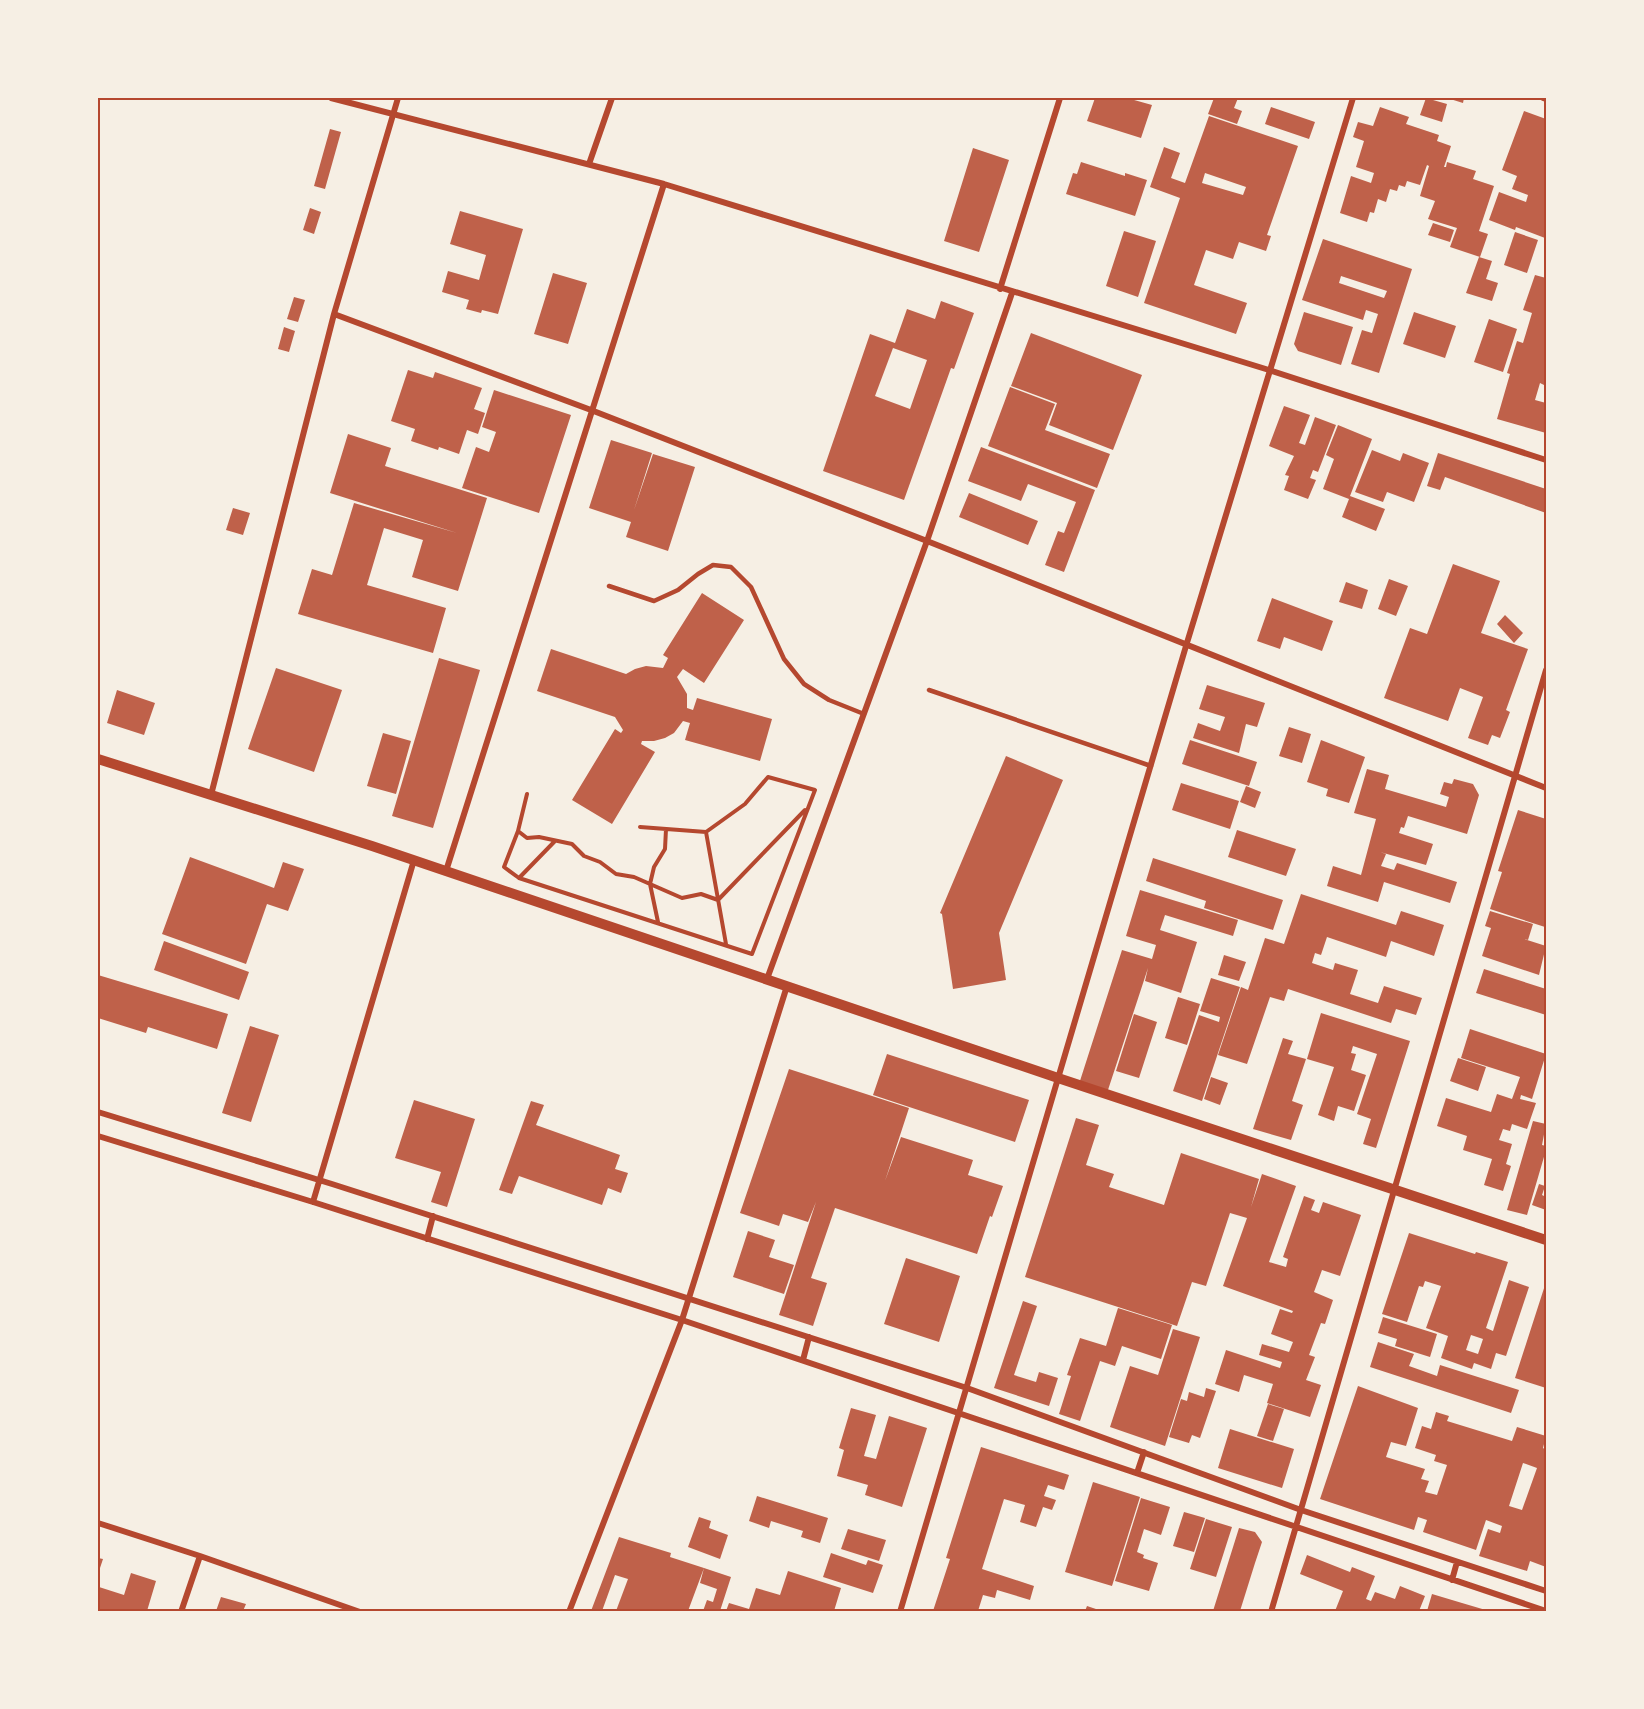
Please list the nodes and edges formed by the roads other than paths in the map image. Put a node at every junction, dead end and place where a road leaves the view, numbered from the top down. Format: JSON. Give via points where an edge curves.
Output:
{"nodes":[{"id":1,"x":331,"y":98,"type":"edge"},
{"id":2,"x":398,"y":98,"type":"edge"},
{"id":3,"x":612,"y":98,"type":"edge"},
{"id":4,"x":1060,"y":98,"type":"edge"},
{"id":5,"x":1353,"y":98,"type":"edge"},
{"id":6,"x":393,"y":113,"type":"junction"},
{"id":7,"x":589,"y":164,"type":"junction"},
{"id":8,"x":664,"y":184,"type":"junction"},
{"id":9,"x":1000,"y":289,"type":"junction"},
{"id":10,"x":1012,"y":292,"type":"junction"},
{"id":11,"x":334,"y":314,"type":"junction"},
{"id":12,"x":1269,"y":370,"type":"junction"},
{"id":13,"x":591,"y":410,"type":"junction"},
{"id":14,"x":1546,"y":460,"type":"edge"},
{"id":15,"x":927,"y":541,"type":"junction"},
{"id":16,"x":609,"y":586,"type":"dead end"},
{"id":17,"x":1186,"y":646,"type":"junction"},
{"id":18,"x":1546,"y":670,"type":"edge"},
{"id":19,"x":929,"y":690,"type":"dead end"},
{"id":20,"x":864,"y":714,"type":"junction"},
{"id":21,"x":98,"y":759,"type":"edge"},
{"id":22,"x":1151,"y":766,"type":"junction"},
{"id":23,"x":1515,"y":775,"type":"junction"},
{"id":24,"x":1546,"y":788,"type":"edge"},
{"id":25,"x":211,"y":795,"type":"junction"},
{"id":26,"x":414,"y":860,"type":"junction"},
{"id":27,"x":446,"y":871,"type":"junction"},
{"id":28,"x":767,"y":979,"type":"junction"},
{"id":29,"x":787,"y":986,"type":"junction"},
{"id":30,"x":1058,"y":1078,"type":"junction"},
{"id":31,"x":98,"y":1112,"type":"edge"},
{"id":32,"x":98,"y":1136,"type":"edge"},
{"id":33,"x":320,"y":1180,"type":"junction"},
{"id":34,"x":1395,"y":1190,"type":"junction"},
{"id":35,"x":313,"y":1202,"type":"junction"},
{"id":36,"x":433,"y":1216,"type":"junction"},
{"id":37,"x":427,"y":1239,"type":"junction"},
{"id":38,"x":1546,"y":1240,"type":"edge"},
{"id":39,"x":688,"y":1299,"type":"junction"},
{"id":40,"x":682,"y":1320,"type":"junction"},
{"id":41,"x":809,"y":1337,"type":"junction"},
{"id":42,"x":802,"y":1360,"type":"junction"},
{"id":43,"x":967,"y":1388,"type":"junction"},
{"id":44,"x":960,"y":1413,"type":"junction"},
{"id":45,"x":1144,"y":1452,"type":"junction"},
{"id":46,"x":1137,"y":1473,"type":"junction"},
{"id":47,"x":1301,"y":1510,"type":"junction"},
{"id":48,"x":98,"y":1523,"type":"edge"},
{"id":49,"x":1295,"y":1527,"type":"junction"},
{"id":50,"x":200,"y":1556,"type":"junction"},
{"id":51,"x":1457,"y":1562,"type":"junction"},
{"id":52,"x":1452,"y":1580,"type":"junction"},
{"id":53,"x":1546,"y":1591,"type":"edge"},
{"id":54,"x":181,"y":1611,"type":"edge"},
{"id":55,"x":360,"y":1611,"type":"edge"},
{"id":56,"x":569,"y":1611,"type":"edge"},
{"id":57,"x":900,"y":1611,"type":"edge"},
{"id":58,"x":1271,"y":1611,"type":"edge"},
{"id":59,"x":1546,"y":1611,"type":"edge"}],
"edges":[{"from":1,"to":6,"type":"street"},
{"from":2,"to":6,"type":"street"},
{"from":3,"to":7,"type":"street"},
{"from":4,"to":9,"type":"street"},
{"from":5,"to":12,"type":"street"},
{"from":6,"to":7,"type":"street"},
{"from":6,"to":11,"type":"street"},
{"from":7,"to":8,"type":"street"},
{"from":8,"to":9,"type":"street"},
{"from":8,"to":13,"type":"street"},
{"from":9,"to":10,"type":"street"},
{"from":10,"to":12,"type":"street"},
{"from":10,"to":15,"type":"street"},
{"from":11,"to":13,"type":"street"},
{"from":11,"to":25,"type":"street"},
{"from":12,"to":14,"type":"street"},
{"from":12,"to":17,"type":"street"},
{"from":13,"to":15,"type":"street"},
{"from":13,"to":27,"type":"street"},
{"from":15,"to":17,"type":"street"},
{"from":15,"to":20,"type":"street"},
{"from":16,"to":20,"type":"lane","via":[[654,601],[678,590],[713,565],[731,567],[751,587],[784,659],[804,684],[829,700]]},
{"from":17,"to":22,"type":"street"},
{"from":17,"to":23,"type":"street"},
{"from":18,"to":23,"type":"street"},
{"from":19,"to":22,"type":"lane"},
{"from":20,"to":28,"type":"street"},
{"from":21,"to":25,"type":"street"},
{"from":22,"to":30,"type":"street"},
{"from":23,"to":24,"type":"street"},
{"from":23,"to":34,"type":"street"},
{"from":25,"to":26,"type":"street"},
{"from":26,"to":27,"type":"street"},
{"from":26,"to":33,"type":"street"},
{"from":27,"to":28,"type":"street"},
{"from":28,"to":29,"type":"street"},
{"from":29,"to":30,"type":"street"},
{"from":29,"to":39,"type":"street"},
{"from":30,"to":34,"type":"street"},
{"from":30,"to":43,"type":"street"},
{"from":31,"to":33,"type":"street"},
{"from":32,"to":35,"type":"street"},
{"from":33,"to":35,"type":"street"},
{"from":33,"to":36,"type":"street"},
{"from":34,"to":38,"type":"street"},
{"from":34,"to":47,"type":"street"},
{"from":35,"to":37,"type":"street"},
{"from":36,"to":37,"type":"street"},
{"from":36,"to":39,"type":"street"},
{"from":37,"to":40,"type":"street"},
{"from":39,"to":40,"type":"street"},
{"from":39,"to":41,"type":"street"},
{"from":40,"to":42,"type":"street"},
{"from":40,"to":56,"type":"street"},
{"from":41,"to":42,"type":"street"},
{"from":41,"to":43,"type":"street"},
{"from":42,"to":44,"type":"street"},
{"from":43,"to":44,"type":"street"},
{"from":43,"to":45,"type":"street"},
{"from":44,"to":46,"type":"street"},
{"from":44,"to":57,"type":"street"},
{"from":45,"to":46,"type":"street"},
{"from":45,"to":47,"type":"street"},
{"from":46,"to":49,"type":"street"},
{"from":47,"to":49,"type":"street"},
{"from":47,"to":51,"type":"street"},
{"from":48,"to":50,"type":"street"},
{"from":49,"to":52,"type":"street"},
{"from":49,"to":58,"type":"street"},
{"from":50,"to":54,"type":"street"},
{"from":50,"to":55,"type":"street"},
{"from":51,"to":52,"type":"street"},
{"from":51,"to":53,"type":"street"},
{"from":52,"to":59,"type":"street"}]}
